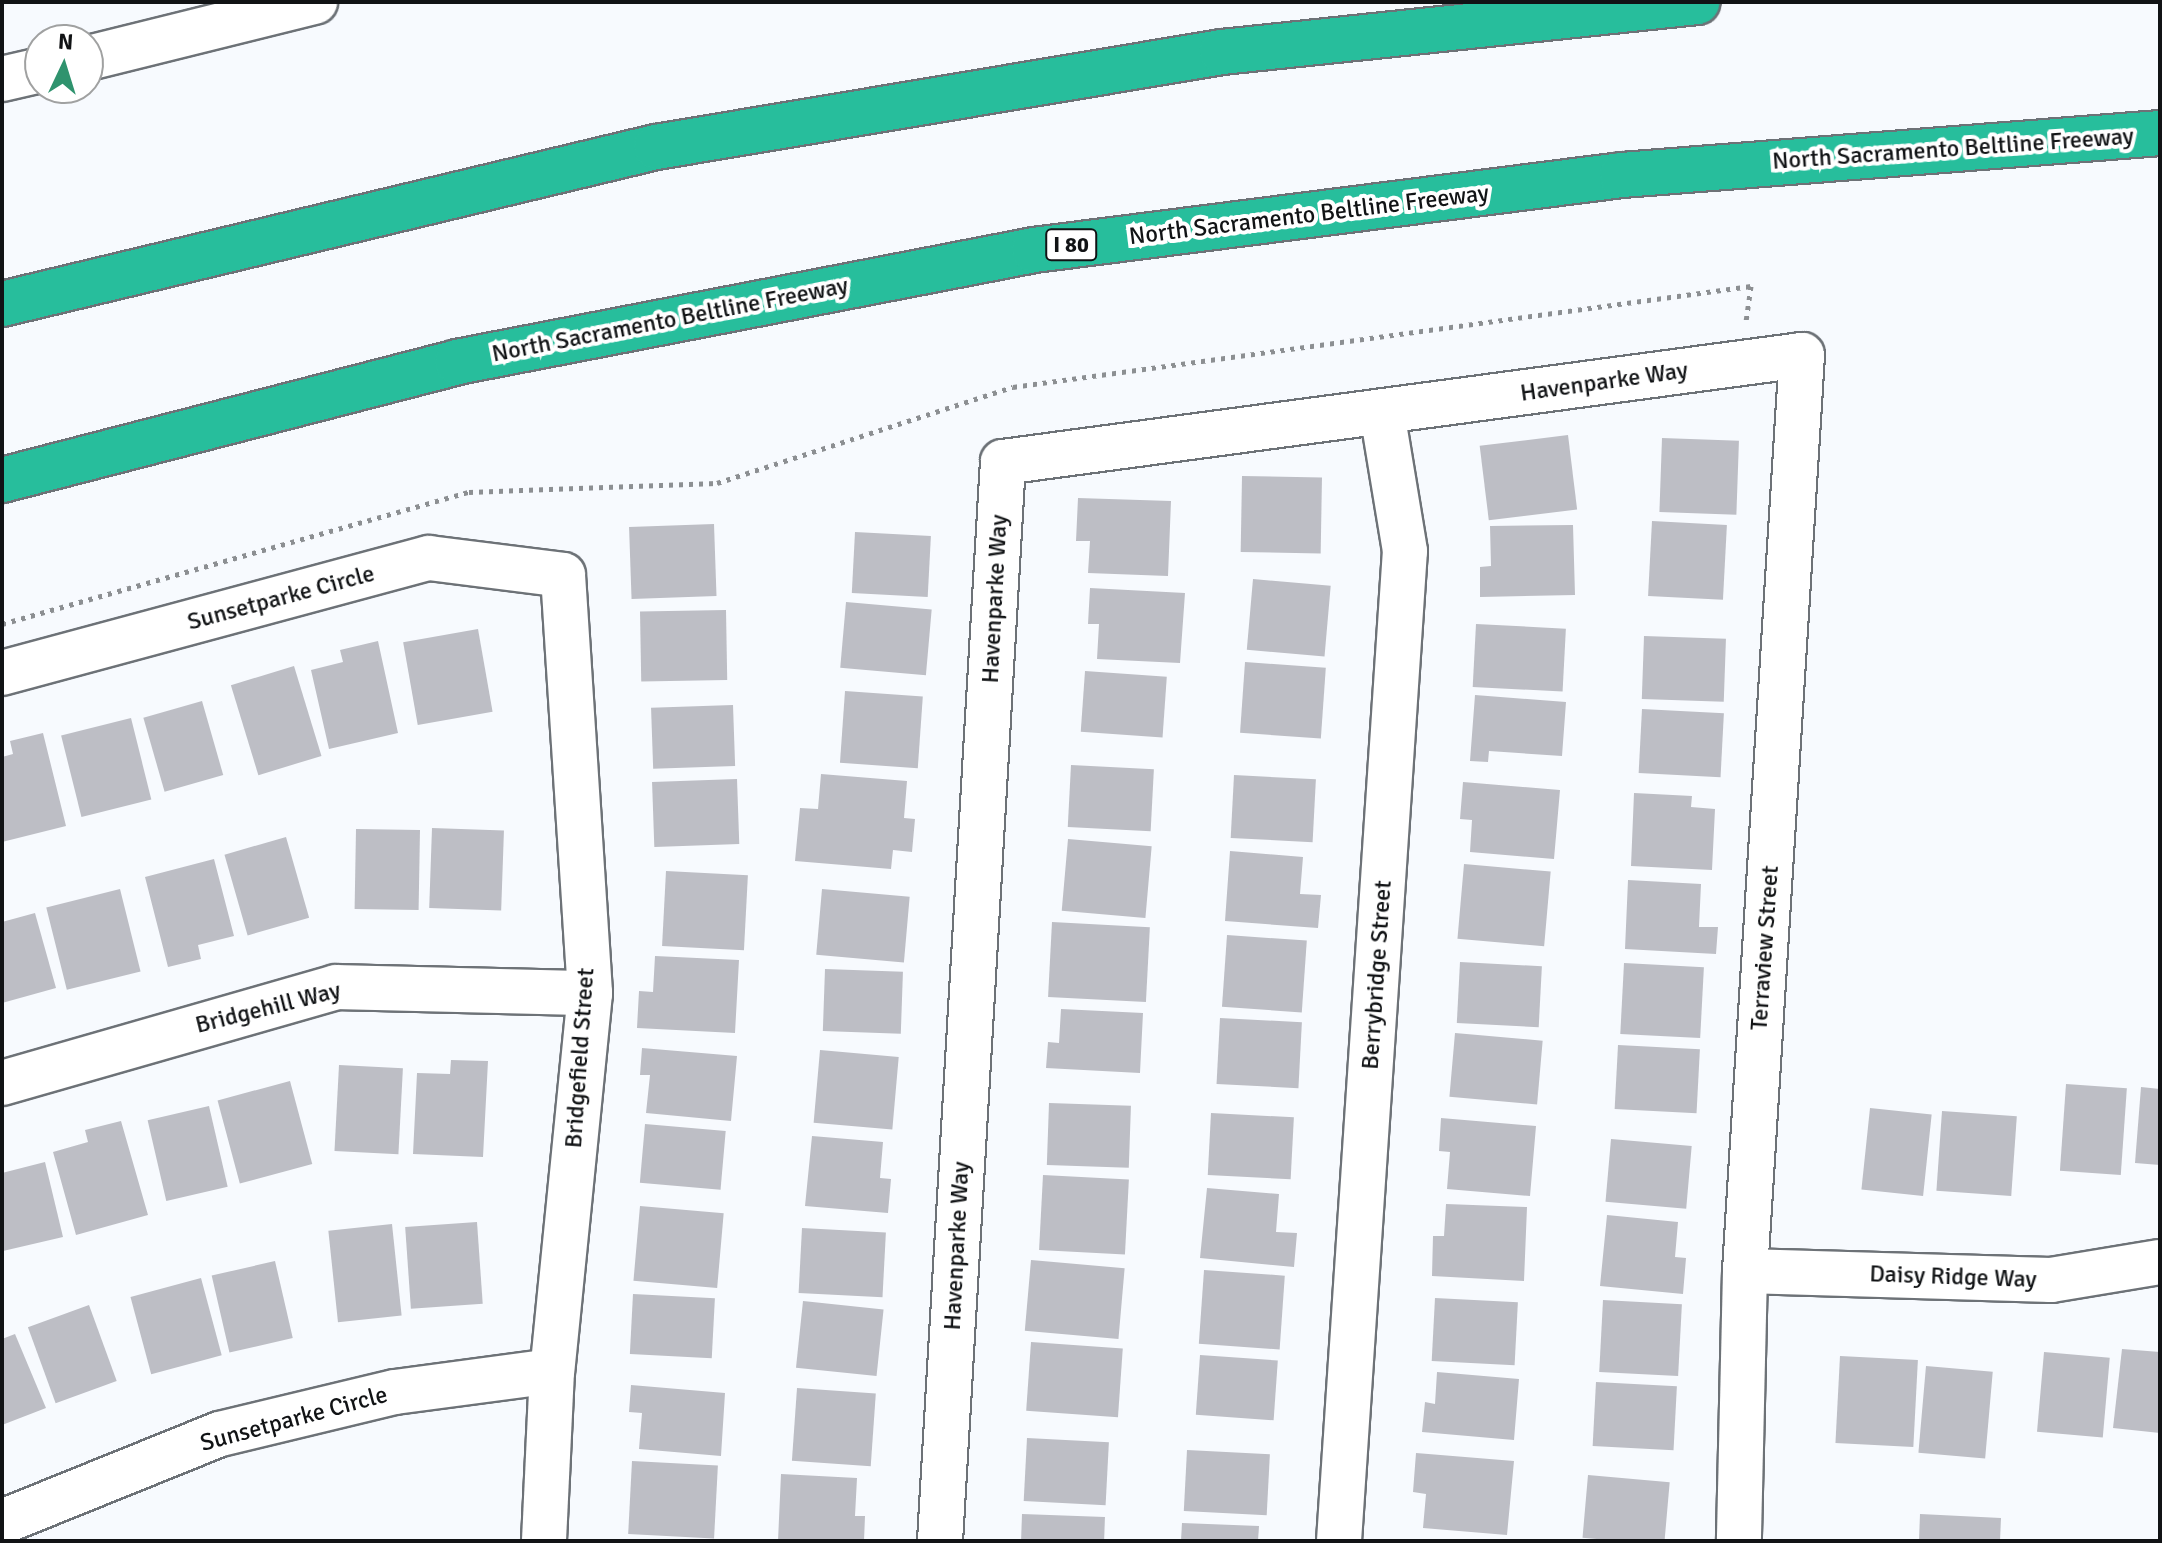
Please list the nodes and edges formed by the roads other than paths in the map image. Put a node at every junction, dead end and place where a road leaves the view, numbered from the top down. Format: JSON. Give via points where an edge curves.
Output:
{"nodes":[{"id":1,"x":315,"y":2,"type":"edge"},
{"id":2,"x":1697,"y":2,"type":"edge"},
{"id":3,"x":227,"y":12,"type":"edge"},
{"id":4,"x":104,"y":53,"type":"edge"},
{"id":5,"x":24,"y":74,"type":"edge"},
{"id":6,"x":2,"y":79,"type":"edge"},
{"id":7,"x":2160,"y":133,"type":"edge"},
{"id":8,"x":2,"y":304,"type":"edge"},
{"id":9,"x":1802,"y":355,"type":"joint"},
{"id":10,"x":1382,"y":412,"type":"junction"},
{"id":11,"x":2,"y":480,"type":"edge"},
{"id":12,"x":563,"y":575,"type":"joint"},
{"id":13,"x":2,"y":673,"type":"edge"},
{"id":14,"x":590,"y":993,"type":"junction"},
{"id":15,"x":2,"y":1083,"type":"edge"},
{"id":16,"x":2160,"y":1262,"type":"edge"},
{"id":17,"x":1745,"y":1271,"type":"junction"},
{"id":18,"x":552,"y":1371,"type":"junction"},
{"id":19,"x":2,"y":1522,"type":"edge"},
{"id":20,"x":544,"y":1541,"type":"edge"},
{"id":21,"x":940,"y":1541,"type":"edge"},
{"id":22,"x":1339,"y":1541,"type":"edge"},
{"id":23,"x":1739,"y":1541,"type":"edge"}],
"edges":[{"from":1,"to":3,"type":"street"},
{"from":2,"to":8,"type":"highway","via":[[1222,52],[656,147]]},
{"from":3,"to":4,"type":"street"},
{"from":5,"to":6,"type":"street"},
{"from":7,"to":11,"type":"highway","name":"North Sacramento Beltline Freeway","number":"I 80","via":[[1622,175],[1034,250],[457,362]]},
{"from":9,"to":10,"type":"street","name":"Havenparke Way"},
{"from":9,"to":17,"type":"street","name":"Terraview Street"},
{"from":10,"to":21,"type":"street","name":"Havenparke Way","via":[[1003,462]]},
{"from":10,"to":22,"type":"street","name":"Berrybridge Street","via":[[1405,551]]},
{"from":12,"to":13,"type":"street","name":"Sunsetparke Circle","via":[[429,558]]},
{"from":12,"to":14,"type":"street","name":"Bridgefield Street"},
{"from":14,"to":15,"type":"street","name":"Bridgehill Way","via":[[336,987]]},
{"from":14,"to":18,"type":"street","name":"Bridgefield Street"},
{"from":16,"to":17,"type":"street","name":"Daisy Ridge Way","via":[[2051,1280]]},
{"from":17,"to":23,"type":"street","name":"Terraview Street"},
{"from":18,"to":19,"type":"street","name":"Sunsetparke Circle","via":[[395,1392],[220,1434]]},
{"from":18,"to":20,"type":"street","name":"Bridgefield Street"}]}
